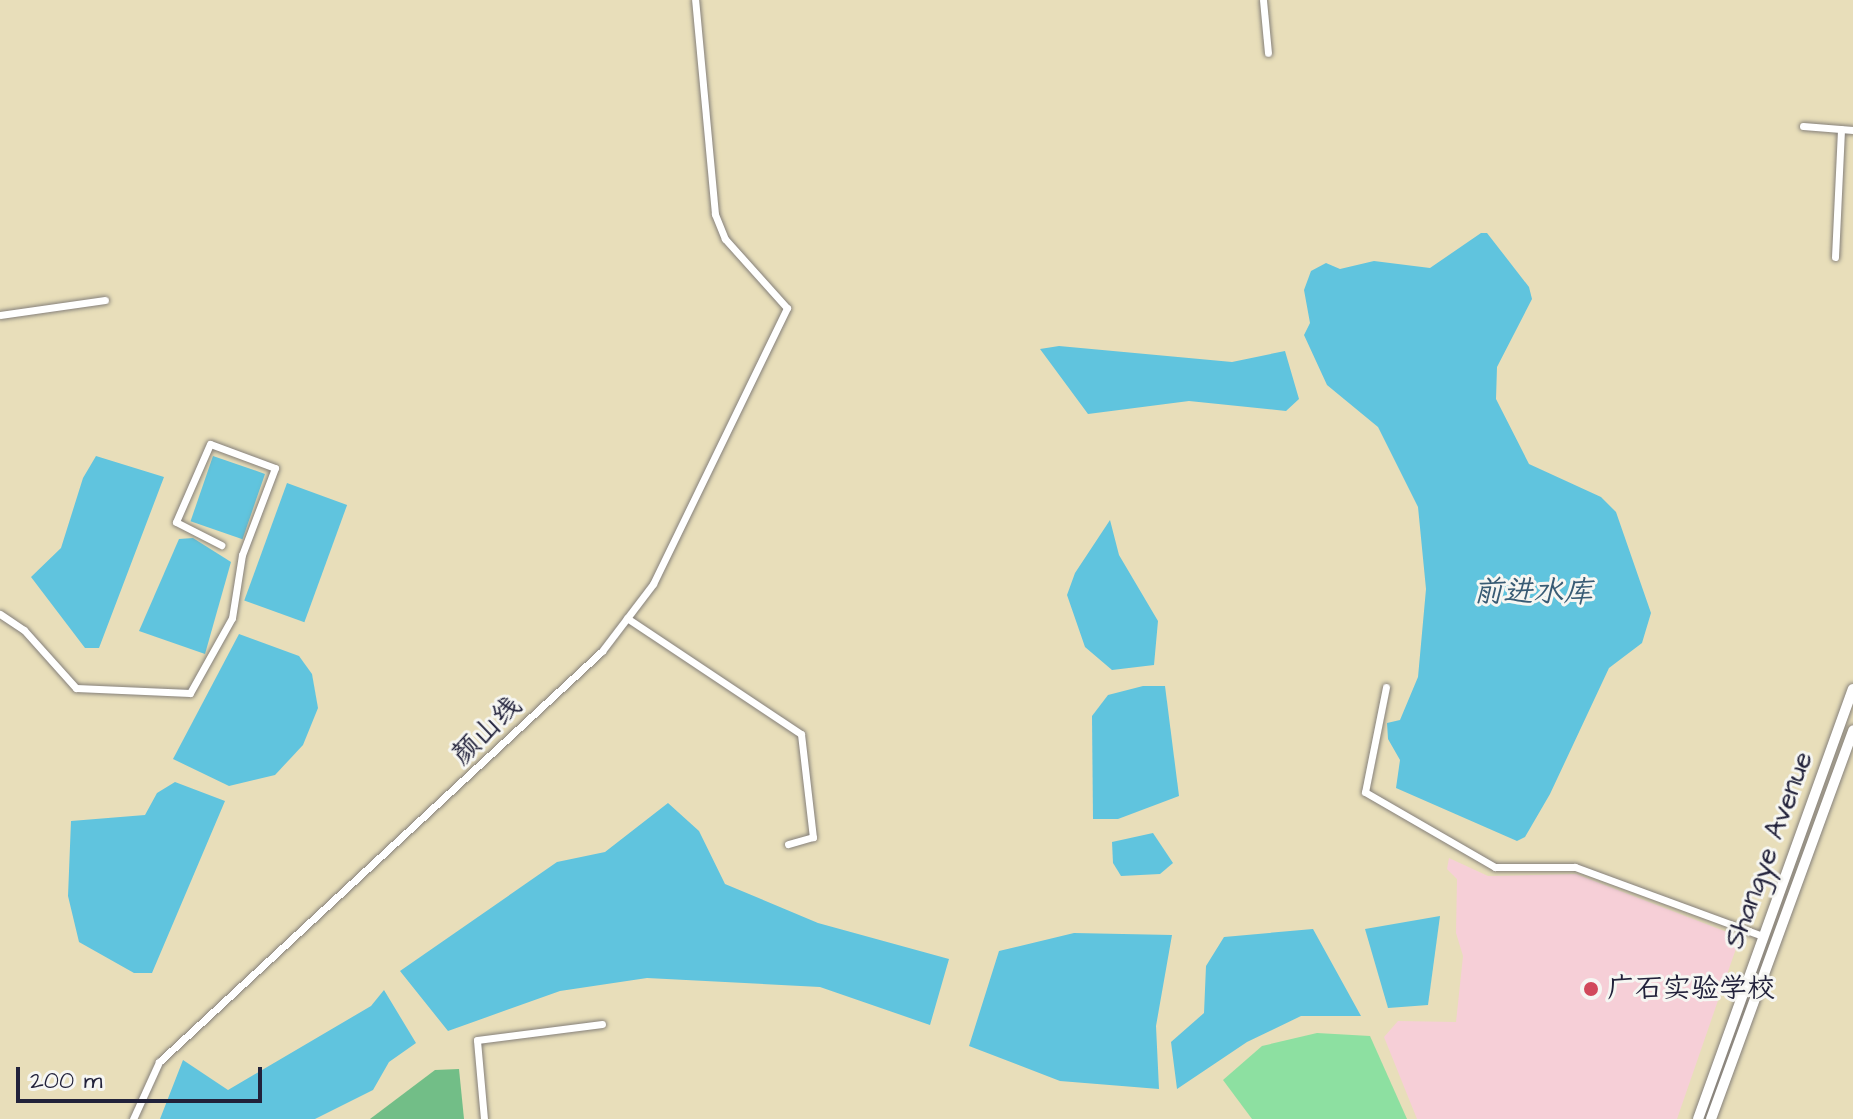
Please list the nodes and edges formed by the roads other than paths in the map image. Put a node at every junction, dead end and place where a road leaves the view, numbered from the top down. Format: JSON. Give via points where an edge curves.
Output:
{"nodes":[{"id":1,"x":695,"y":0,"type":"edge"},
{"id":2,"x":1263,"y":0,"type":"edge"},
{"id":3,"x":1268,"y":53,"type":"dead end"},
{"id":4,"x":1803,"y":126,"type":"dead end"},
{"id":5,"x":1841,"y":129,"type":"junction"},
{"id":6,"x":1853,"y":130,"type":"edge"},
{"id":7,"x":1835,"y":257,"type":"dead end"},
{"id":8,"x":105,"y":300,"type":"dead end"},
{"id":9,"x":0,"y":315,"type":"edge"},
{"id":10,"x":221,"y":545,"type":"dead end"},
{"id":11,"x":0,"y":614,"type":"edge"},
{"id":12,"x":627,"y":618,"type":"junction"},
{"id":13,"x":1386,"y":687,"type":"dead end"},
{"id":14,"x":1853,"y":689,"type":"edge"},
{"id":15,"x":1853,"y":730,"type":"edge"},
{"id":16,"x":788,"y":844,"type":"dead end"},
{"id":17,"x":1763,"y":936,"type":"junction"},
{"id":18,"x":602,"y":1024,"type":"dead end"},
{"id":19,"x":133,"y":1119,"type":"edge"},
{"id":20,"x":484,"y":1119,"type":"edge"},
{"id":21,"x":1698,"y":1119,"type":"edge"},
{"id":22,"x":1711,"y":1119,"type":"edge"}],
"edges":[{"from":1,"to":12,"type":"street","name":"颜山线","via":[[715,214],[725,239],[787,308],[653,584]]},
{"from":2,"to":3,"type":"street"},
{"from":4,"to":5,"type":"street"},
{"from":5,"to":6,"type":"street"},
{"from":5,"to":7,"type":"street"},
{"from":8,"to":9,"type":"street"},
{"from":10,"to":11,"type":"street","via":[[176,522],[210,444],[275,468],[242,555],[232,618],[190,693],[76,688],[24,630]]},
{"from":12,"to":16,"type":"street","via":[[801,734],[813,837]]},
{"from":12,"to":19,"type":"street","name":"颜山线","via":[[602,651],[462,785],[159,1062]]},
{"from":13,"to":17,"type":"street","via":[[1365,792],[1495,867],[1575,867]]},
{"from":14,"to":17,"type":"main road","name":"Shangye Avenue"},
{"from":15,"to":22,"type":"main road","name":"Shangye Avenue"},
{"from":17,"to":21,"type":"main road","name":"Shangye Avenue"},
{"from":18,"to":20,"type":"street","via":[[477,1040]]}]}
